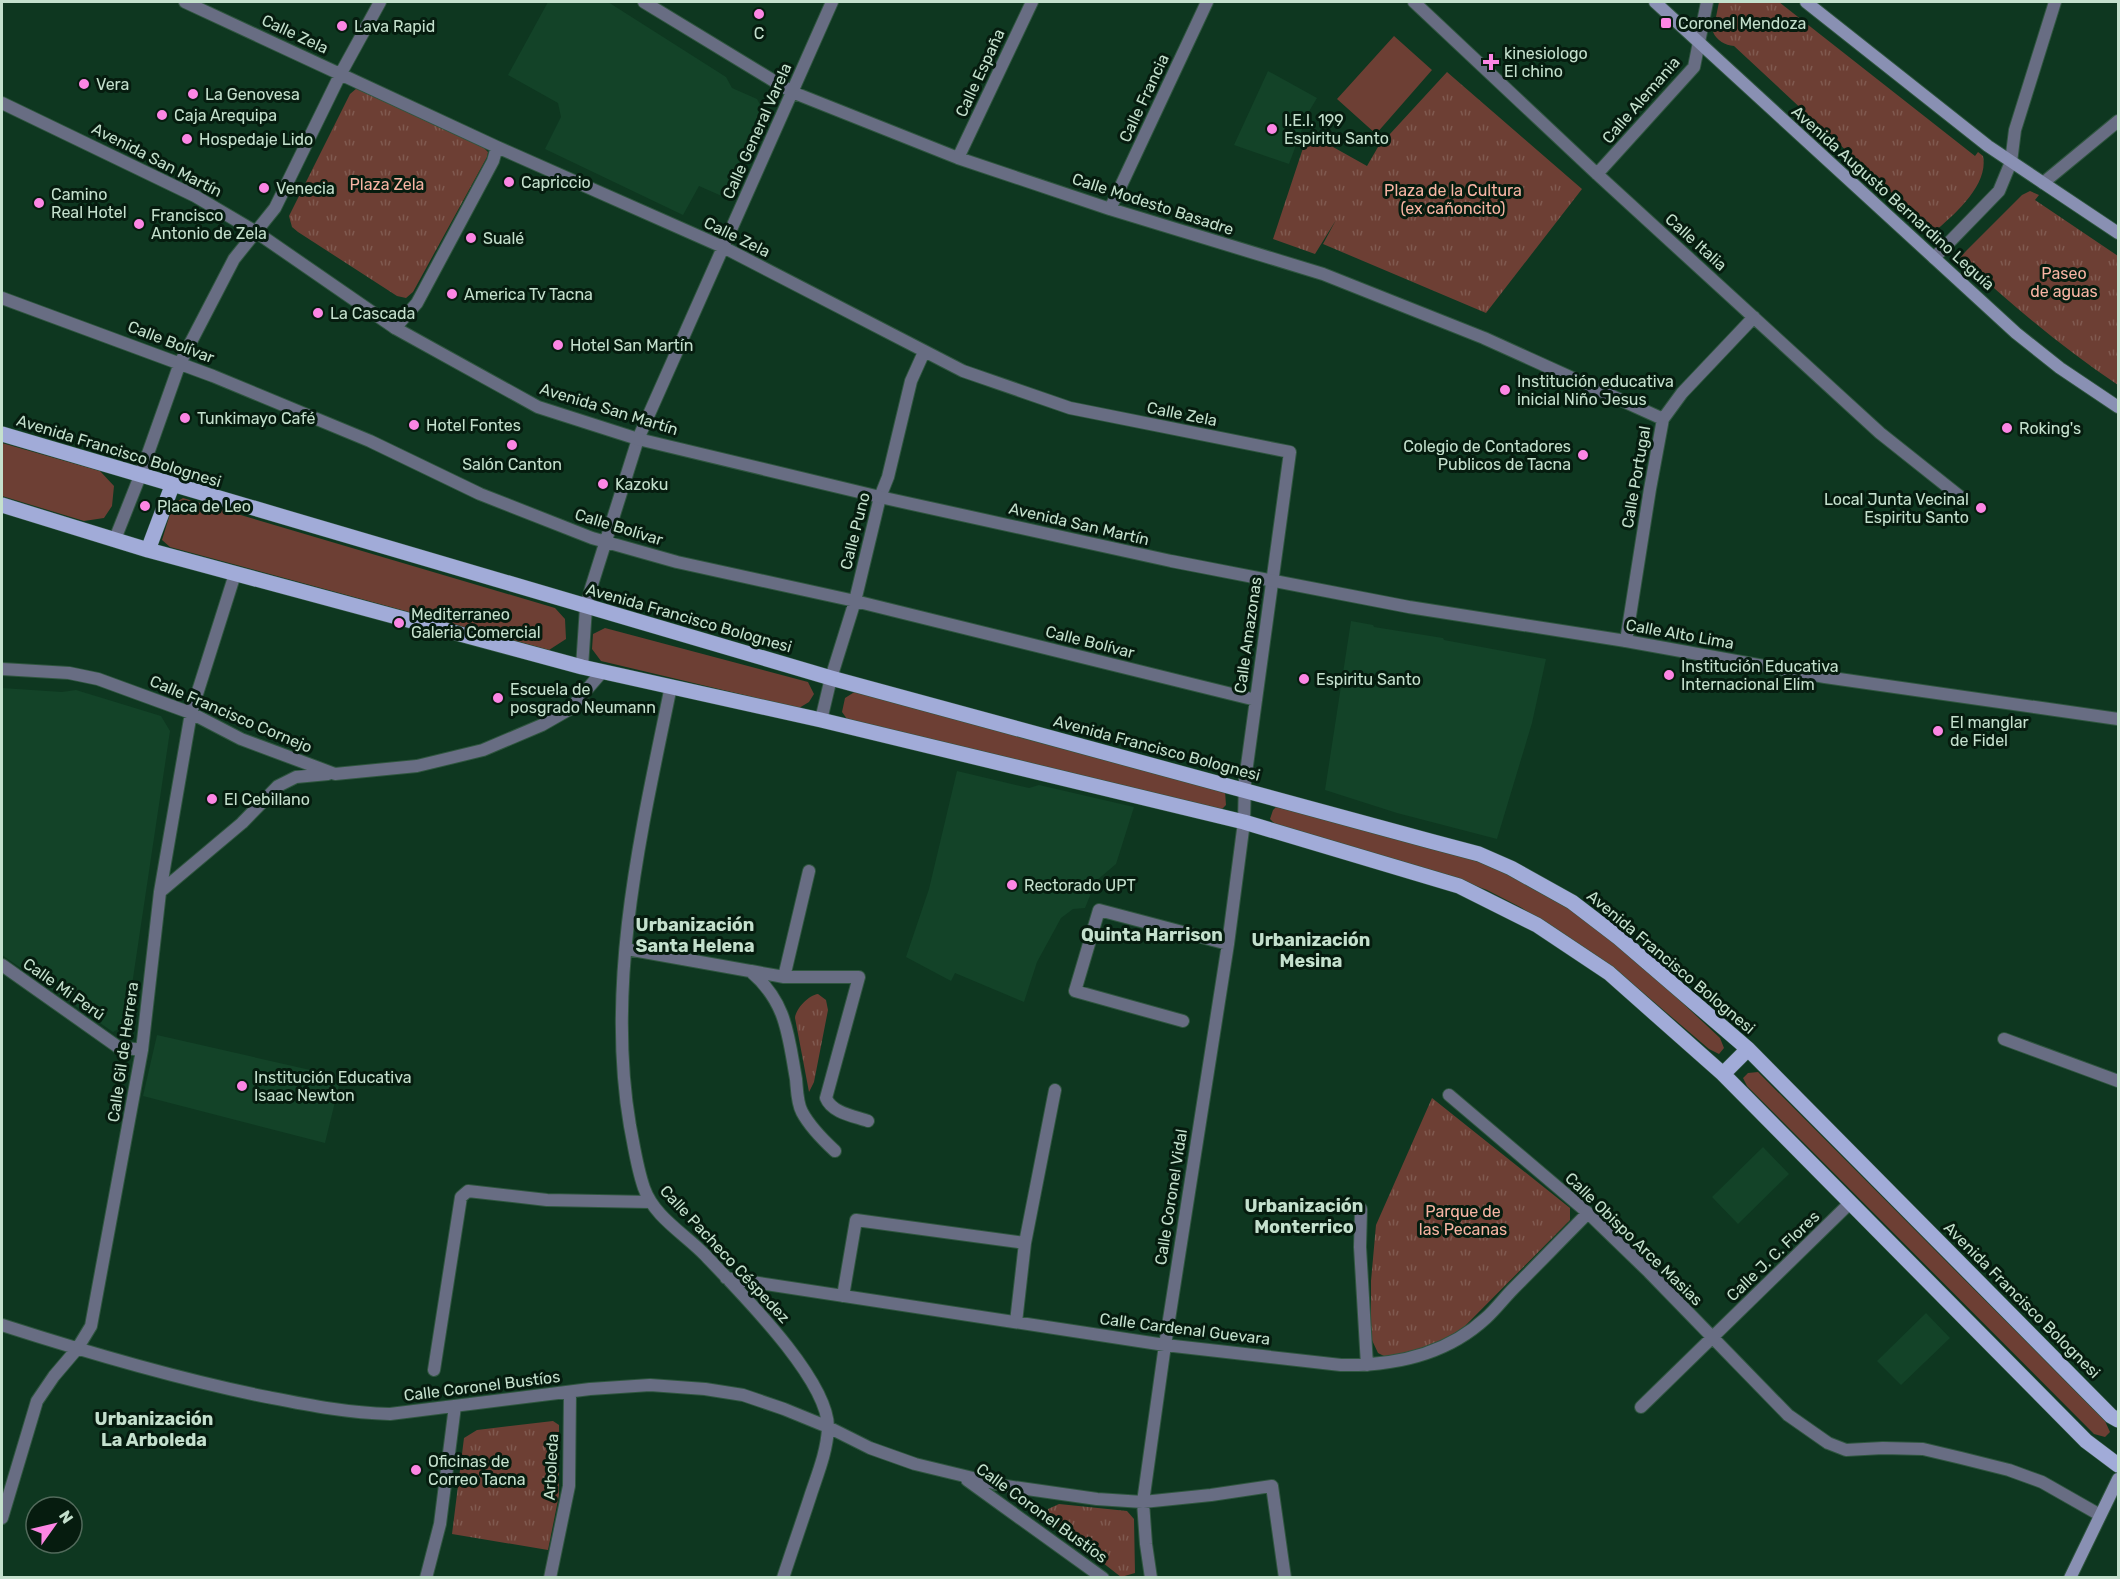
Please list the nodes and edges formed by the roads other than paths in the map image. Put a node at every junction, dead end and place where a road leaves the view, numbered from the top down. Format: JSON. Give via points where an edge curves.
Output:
{"nodes":[{"id":1,"x":184,"y":2,"type":"edge"},
{"id":2,"x":380,"y":2,"type":"edge"},
{"id":3,"x":644,"y":2,"type":"edge"},
{"id":4,"x":832,"y":2,"type":"edge"},
{"id":5,"x":1032,"y":2,"type":"edge"},
{"id":6,"x":1207,"y":2,"type":"edge"},
{"id":7,"x":1414,"y":2,"type":"edge"},
{"id":8,"x":1655,"y":2,"type":"edge"},
{"id":9,"x":1707,"y":2,"type":"edge"},
{"id":10,"x":1806,"y":2,"type":"edge"},
{"id":11,"x":2055,"y":2,"type":"edge"},
{"id":12,"x":1700,"y":42,"type":"junction"},
{"id":13,"x":341,"y":73,"type":"junction"},
{"id":14,"x":792,"y":92,"type":"junction"},
{"id":15,"x":2,"y":103,"type":"edge"},
{"id":16,"x":2118,"y":121,"type":"edge"},
{"id":17,"x":497,"y":147,"type":"junction"},
{"id":18,"x":958,"y":158,"type":"junction"},
{"id":19,"x":2011,"y":162,"type":"junction"},
{"id":20,"x":1597,"y":174,"type":"junction"},
{"id":21,"x":2043,"y":183,"type":"junction"},
{"id":22,"x":1110,"y":209,"type":"junction"},
{"id":23,"x":256,"y":232,"type":"junction"},
{"id":24,"x":2118,"y":233,"type":"edge"},
{"id":25,"x":723,"y":247,"type":"junction"},
{"id":26,"x":1934,"y":258,"type":"junction"},
{"id":27,"x":2,"y":298,"type":"edge"},
{"id":28,"x":1754,"y":317,"type":"junction"},
{"id":29,"x":395,"y":328,"type":"junction"},
{"id":30,"x":924,"y":352,"type":"junction"},
{"id":31,"x":180,"y":363,"type":"junction"},
{"id":32,"x":2118,"y":407,"type":"edge"},
{"id":33,"x":1663,"y":419,"type":"junction"},
{"id":34,"x":2,"y":434,"type":"edge"},
{"id":35,"x":638,"y":439,"type":"junction"},
{"id":36,"x":1290,"y":452,"type":"joint"},
{"id":37,"x":141,"y":476,"type":"junction"},
{"id":38,"x":172,"y":486,"type":"junction"},
{"id":39,"x":880,"y":496,"type":"junction"},
{"id":40,"x":1962,"y":499,"type":"dead end"},
{"id":41,"x":2,"y":505,"type":"edge"},
{"id":42,"x":115,"y":539,"type":"junction"},
{"id":43,"x":607,"y":541,"type":"junction"},
{"id":44,"x":148,"y":550,"type":"junction"},
{"id":45,"x":235,"y":574,"type":"junction"},
{"id":46,"x":1272,"y":580,"type":"junction"},
{"id":47,"x":855,"y":601,"type":"junction"},
{"id":48,"x":586,"y":607,"type":"junction"},
{"id":49,"x":1626,"y":641,"type":"junction"},
{"id":50,"x":582,"y":667,"type":"junction"},
{"id":51,"x":2,"y":669,"type":"edge"},
{"id":52,"x":602,"y":672,"type":"junction"},
{"id":53,"x":831,"y":678,"type":"junction"},
{"id":54,"x":671,"y":686,"type":"junction"},
{"id":55,"x":1256,"y":700,"type":"junction"},
{"id":56,"x":191,"y":713,"type":"junction"},
{"id":57,"x":2118,"y":719,"type":"edge"},
{"id":58,"x":821,"y":720,"type":"junction"},
{"id":59,"x":335,"y":774,"type":"junction"},
{"id":60,"x":1244,"y":791,"type":"junction"},
{"id":61,"x":1244,"y":822,"type":"junction"},
{"id":62,"x":809,"y":871,"type":"dead end"},
{"id":63,"x":160,"y":892,"type":"junction"},
{"id":64,"x":1228,"y":944,"type":"junction"},
{"id":65,"x":627,"y":949,"type":"junction"},
{"id":66,"x":2,"y":965,"type":"edge"},
{"id":67,"x":750,"y":971,"type":"junction"},
{"id":68,"x":784,"y":977,"type":"junction"},
{"id":69,"x":1183,"y":1021,"type":"dead end"},
{"id":70,"x":2004,"y":1039,"type":"dead end"},
{"id":71,"x":1748,"y":1049,"type":"junction"},
{"id":72,"x":142,"y":1050,"type":"junction"},
{"id":73,"x":1723,"y":1074,"type":"junction"},
{"id":74,"x":2118,"y":1082,"type":"edge"},
{"id":75,"x":1055,"y":1090,"type":"dead end"},
{"id":76,"x":1449,"y":1095,"type":"dead end"},
{"id":77,"x":868,"y":1121,"type":"dead end"},
{"id":78,"x":835,"y":1151,"type":"dead end"},
{"id":79,"x":650,"y":1203,"type":"junction"},
{"id":80,"x":1850,"y":1203,"type":"junction"},
{"id":81,"x":1361,"y":1209,"type":"dead end"},
{"id":82,"x":1588,"y":1213,"type":"junction"},
{"id":83,"x":1025,"y":1243,"type":"junction"},
{"id":84,"x":726,"y":1278,"type":"junction"},
{"id":85,"x":843,"y":1296,"type":"junction"},
{"id":86,"x":1016,"y":1322,"type":"junction"},
{"id":87,"x":2,"y":1325,"type":"edge"},
{"id":88,"x":1712,"y":1338,"type":"junction"},
{"id":89,"x":1165,"y":1345,"type":"junction"},
{"id":90,"x":77,"y":1349,"type":"junction"},
{"id":91,"x":1367,"y":1365,"type":"junction"},
{"id":92,"x":434,"y":1370,"type":"dead end"},
{"id":93,"x":570,"y":1392,"type":"junction"},
{"id":94,"x":455,"y":1406,"type":"junction"},
{"id":95,"x":1641,"y":1407,"type":"dead end"},
{"id":96,"x":2118,"y":1420,"type":"edge"},
{"id":97,"x":828,"y":1427,"type":"junction"},
{"id":98,"x":2118,"y":1465,"type":"edge"},
{"id":99,"x":961,"y":1475,"type":"junction"},
{"id":100,"x":2118,"y":1479,"type":"edge"},
{"id":101,"x":1143,"y":1502,"type":"junction"},
{"id":102,"x":2100,"y":1515,"type":"junction"},
{"id":103,"x":2,"y":1518,"type":"edge"},
{"id":104,"x":426,"y":1578,"type":"edge"},
{"id":105,"x":549,"y":1578,"type":"edge"},
{"id":106,"x":783,"y":1578,"type":"edge"},
{"id":107,"x":1103,"y":1578,"type":"edge"},
{"id":108,"x":1151,"y":1578,"type":"edge"},
{"id":109,"x":1285,"y":1578,"type":"edge"},
{"id":110,"x":2070,"y":1578,"type":"edge"}],
"edges":[{"from":1,"to":13,"type":"street","name":"Calle Zela"},
{"from":2,"to":13,"type":"street"},
{"from":3,"to":14,"type":"street","name":"Calle Modesto Basadre"},
{"from":4,"to":14,"type":"street","name":"Calle General Varela"},
{"from":5,"to":18,"type":"street","name":"Calle España"},
{"from":6,"to":22,"type":"street","name":"Calle Francia"},
{"from":7,"to":20,"type":"street","name":"Calle Italia"},
{"from":8,"to":12,"type":"main road","name":"Avenida Augusto Bernardino Leguía"},
{"from":9,"to":12,"type":"street","name":"Calle Alemania"},
{"from":10,"to":19,"type":"main road"},
{"from":11,"to":19,"type":"street","via":[[2015,130]]},
{"from":12,"to":20,"type":"street","name":"Calle Alemania","via":[[1694,67]]},
{"from":12,"to":26,"type":"main road","name":"Avenida Augusto Bernardino Leguía"},
{"from":13,"to":17,"type":"street","name":"Calle Zela"},
{"from":13,"to":23,"type":"street","via":[[275,208]]},
{"from":14,"to":18,"type":"street","name":"Calle Modesto Basadre"},
{"from":14,"to":25,"type":"street","name":"Calle General Varela"},
{"from":15,"to":23,"type":"street","name":"Avenida San Martín","via":[[195,195]]},
{"from":16,"to":21,"type":"street"},
{"from":17,"to":25,"type":"street","name":"Calle Zela"},
{"from":17,"to":29,"type":"street","via":[[417,303]]},
{"from":18,"to":22,"type":"street","name":"Calle Modesto Basadre"},
{"from":19,"to":21,"type":"main road"},
{"from":19,"to":26,"type":"street","via":[[1999,191]]},
{"from":20,"to":28,"type":"street","name":"Calle Italia"},
{"from":21,"to":24,"type":"main road"},
{"from":22,"to":33,"type":"street","name":"Calle Modesto Basadre","via":[[1323,274],[1484,338]]},
{"from":23,"to":29,"type":"street","name":"Avenida San Martín"},
{"from":23,"to":31,"type":"street","via":[[234,259]]},
{"from":25,"to":30,"type":"street","name":"Calle Zela"},
{"from":25,"to":35,"type":"street","name":"Calle General Varela"},
{"from":26,"to":32,"type":"main road","name":"Avenida Augusto Bernardino Leguía","via":[[2025,340]]},
{"from":27,"to":31,"type":"street","name":"Calle Bolívar"},
{"from":28,"to":33,"type":"street","name":"Calle Portugal","via":[[1682,393]]},
{"from":28,"to":40,"type":"street","name":"Calle Italia","via":[[1880,433]]},
{"from":29,"to":35,"type":"street","name":"Avenida San Martín","via":[[538,407]]},
{"from":30,"to":36,"type":"street","name":"Calle Zela","via":[[963,371],[1070,408]]},
{"from":30,"to":39,"type":"street","name":"Calle Puno","via":[[911,381]]},
{"from":31,"to":37,"type":"street"},
{"from":31,"to":43,"type":"street","name":"Calle Bolívar","via":[[370,441],[480,494]]},
{"from":33,"to":49,"type":"street","name":"Calle Portugal"},
{"from":34,"to":37,"type":"main road","name":"Avenida Francisco Bolognesi"},
{"from":35,"to":39,"type":"street","name":"Avenida San Martín"},
{"from":35,"to":43,"type":"street","name":"Calle General Varela"},
{"from":36,"to":46,"type":"street","name":"Calle Amazonas"},
{"from":37,"to":38,"type":"main road","name":"Avenida Francisco Bolognesi"},
{"from":37,"to":42,"type":"street"},
{"from":38,"to":44,"type":"main road"},
{"from":38,"to":48,"type":"main road","name":"Avenida Francisco Bolognesi"},
{"from":39,"to":46,"type":"street","name":"Avenida San Martín"},
{"from":39,"to":47,"type":"street","name":"Calle Puno"},
{"from":41,"to":42,"type":"main road"},
{"from":42,"to":44,"type":"main road"},
{"from":43,"to":47,"type":"street","name":"Calle Bolívar","via":[[677,562]]},
{"from":43,"to":48,"type":"street","name":"Calle General Varela"},
{"from":44,"to":45,"type":"main road"},
{"from":45,"to":50,"type":"main road"},
{"from":45,"to":56,"type":"street","name":"Calle Gil de Herrera"},
{"from":46,"to":49,"type":"street","name":"Calle Alto Lima","via":[[1409,607]]},
{"from":46,"to":55,"type":"street","name":"Calle Amazonas"},
{"from":47,"to":53,"type":"street","name":"Calle Puno"},
{"from":47,"to":55,"type":"street","name":"Calle Bolívar"},
{"from":48,"to":50,"type":"street","name":"Calle General Varela"},
{"from":48,"to":53,"type":"main road","name":"Avenida Francisco Bolognesi"},
{"from":49,"to":57,"type":"street","name":"Calle Alto Lima","via":[[1825,676]]},
{"from":50,"to":52,"type":"main road"},
{"from":51,"to":56,"type":"street","name":"Calle Francisco Cornejo","via":[[98,678]]},
{"from":52,"to":54,"type":"main road"},
{"from":52,"to":59,"type":"street","name":"Calle Francisco Cornejo","via":[[570,709],[483,750],[417,766]]},
{"from":53,"to":58,"type":"street","name":"Calle Puno"},
{"from":53,"to":60,"type":"main road","name":"Avenida Francisco Bolognesi"},
{"from":54,"to":58,"type":"main road"},
{"from":54,"to":65,"type":"street","name":"Calle Pacheco Céspedez","via":[[638,847]]},
{"from":55,"to":60,"type":"street","name":"Calle Amazonas"},
{"from":56,"to":59,"type":"street","name":"Calle Francisco Cornejo","via":[[241,739]]},
{"from":56,"to":63,"type":"street","name":"Calle Gil de Herrera"},
{"from":58,"to":61,"type":"main road"},
{"from":59,"to":63,"type":"street","via":[[296,777],[278,786],[242,823]]},
{"from":60,"to":61,"type":"street","name":"Calle Amazonas"},
{"from":60,"to":71,"type":"main road","name":"Avenida Francisco Bolognesi","via":[[1479,854],[1511,868],[1596,919]]},
{"from":61,"to":64,"type":"street","name":"Calle Coronel Vidal"},
{"from":61,"to":73,"type":"main road","via":[[1459,886],[1498,904],[1609,973]]},
{"from":62,"to":68,"type":"street"},
{"from":63,"to":72,"type":"street","name":"Calle Gil de Herrera"},
{"from":64,"to":69,"type":"street","via":[[1099,910],[1075,991]]},
{"from":64,"to":89,"type":"street","name":"Calle Coronel Vidal"},
{"from":65,"to":67,"type":"street"},
{"from":65,"to":79,"type":"street","name":"Calle Pacheco Céspedez","via":[[622,1041],[627,1104],[636,1157]]},
{"from":66,"to":72,"type":"street","name":"Calle Mi Perú","via":[[118,1047]]},
{"from":67,"to":68,"type":"street"},
{"from":67,"to":78,"type":"street","via":[[765,983],[778,1002],[801,1110],[815,1132]]},
{"from":68,"to":77,"type":"street","via":[[860,977],[826,1098],[833,1108]]},
{"from":70,"to":74,"type":"street"},
{"from":71,"to":73,"type":"main road"},
{"from":71,"to":96,"type":"main road","name":"Avenida Francisco Bolognesi"},
{"from":72,"to":90,"type":"street","name":"Calle Gil de Herrera","via":[[91,1326]]},
{"from":73,"to":80,"type":"main road"},
{"from":75,"to":83,"type":"street"},
{"from":76,"to":82,"type":"street","name":"Calle Obispo Arce Masias"},
{"from":79,"to":84,"type":"street","name":"Calle Pacheco Céspedez"},
{"from":79,"to":92,"type":"street","via":[[547,1200],[468,1191],[461,1197]]},
{"from":80,"to":88,"type":"street","name":"Calle J. C. Flores"},
{"from":80,"to":98,"type":"main road","via":[[2086,1441]]},
{"from":81,"to":91,"type":"street"},
{"from":82,"to":88,"type":"street","name":"Calle Obispo Arce Masias"},
{"from":82,"to":91,"type":"street","name":"Calle Cardenal Guevara","via":[[1498,1307],[1468,1332],[1411,1359]]},
{"from":83,"to":85,"type":"street","via":[[856,1220]]},
{"from":83,"to":86,"type":"street"},
{"from":84,"to":85,"type":"street","name":"Calle Cardenal Guevara"},
{"from":84,"to":97,"type":"street","name":"Calle Pacheco Céspedez","via":[[763,1316],[804,1371],[825,1408]]},
{"from":85,"to":86,"type":"street","name":"Calle Cardenal Guevara"},
{"from":86,"to":89,"type":"street","name":"Calle Cardenal Guevara"},
{"from":87,"to":90,"type":"street","name":"Calle Coronel Bustíos"},
{"from":88,"to":95,"type":"street","name":"Calle J. C. Flores"},
{"from":88,"to":102,"type":"street","name":"Calle Obispo Arce Masias","via":[[1788,1415],[1828,1443],[1846,1450],[1923,1449],[2009,1470],[2042,1482]]},
{"from":89,"to":91,"type":"street","name":"Calle Cardenal Guevara"},
{"from":89,"to":101,"type":"street","name":"Calle Coronel Vidal"},
{"from":90,"to":94,"type":"street","name":"Calle Coronel Bustíos","via":[[229,1389],[326,1408],[390,1414]]},
{"from":90,"to":103,"type":"street","name":"Calle Gil de Herrera","via":[[37,1401]]},
{"from":93,"to":94,"type":"street","name":"Calle Coronel Bustíos"},
{"from":93,"to":97,"type":"street","name":"Calle Coronel Bustíos","via":[[650,1385],[705,1389],[743,1395]]},
{"from":93,"to":105,"type":"street","name":"Arboleda","via":[[569,1486]]},
{"from":94,"to":104,"type":"street","via":[[440,1524]]},
{"from":97,"to":99,"type":"street","name":"Calle Coronel Bustíos","via":[[870,1448]]},
{"from":97,"to":106,"type":"street","name":"Calle Pacheco Céspedez","via":[[825,1452]]},
{"from":99,"to":101,"type":"street","name":"Calle Coronel Bustíos","via":[[1051,1493]]},
{"from":99,"to":107,"type":"street","name":"Calle Coronel Bustíos"},
{"from":100,"to":102,"type":"main road"},
{"from":101,"to":108,"type":"street","name":"Calle Coronel Vidal"},
{"from":101,"to":109,"type":"street","name":"Calle Coronel Bustíos","via":[[1272,1486]]},
{"from":102,"to":110,"type":"main road"}]}
